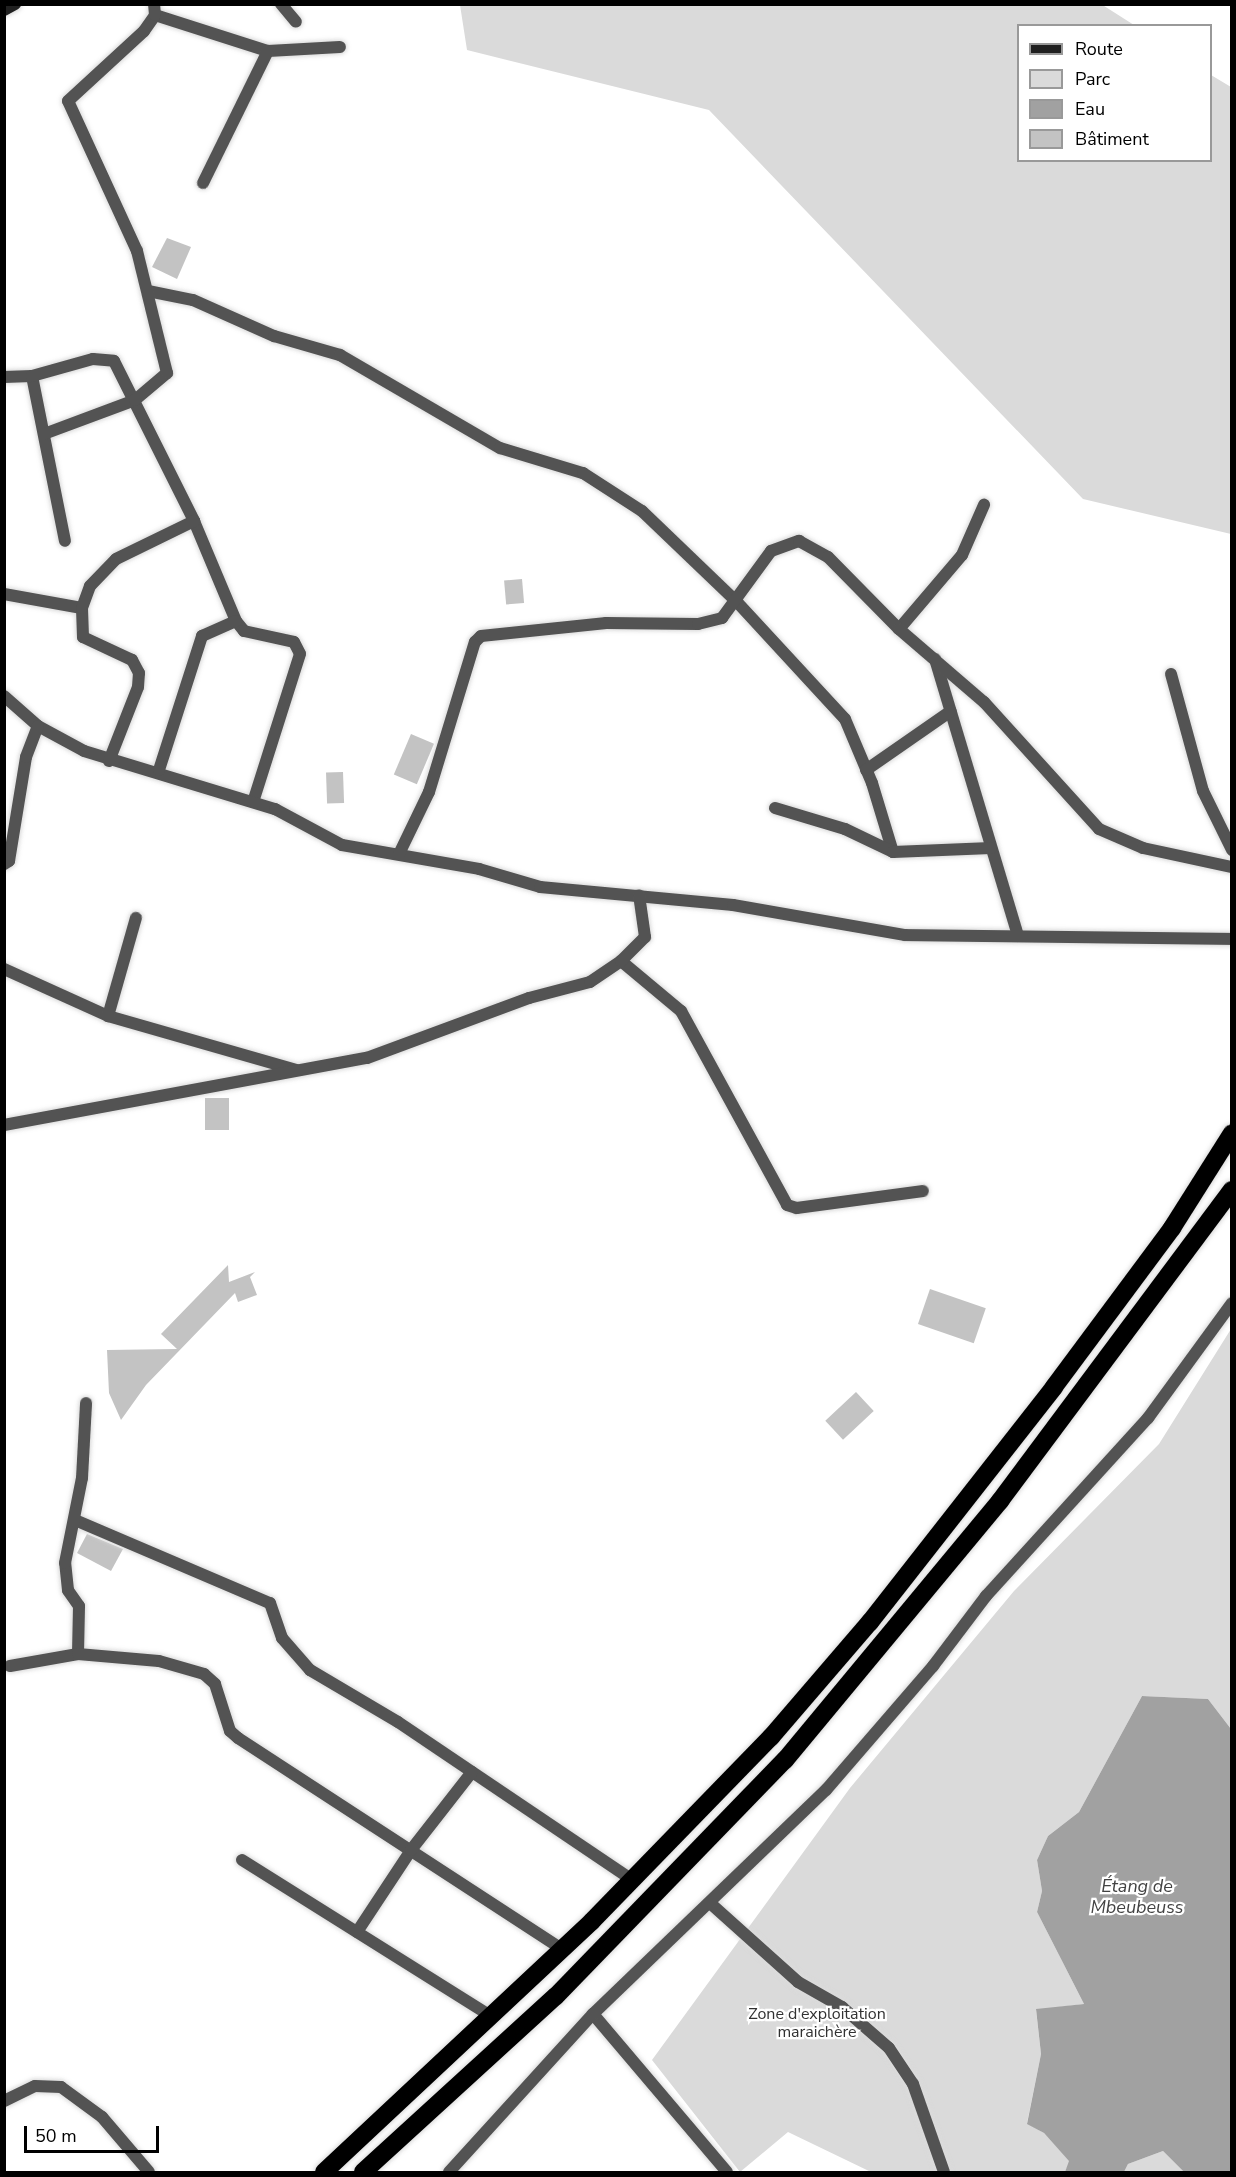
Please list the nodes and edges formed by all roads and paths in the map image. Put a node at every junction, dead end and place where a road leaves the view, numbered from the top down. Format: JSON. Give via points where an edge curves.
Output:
{"nodes":[{"id":1,"x":15,"y":4,"type":"edge"},
{"id":2,"x":281,"y":4,"type":"edge"},
{"id":3,"x":4,"y":10,"type":"edge"},
{"id":4,"x":154,"y":10,"type":"edge"},
{"id":5,"x":296,"y":22,"type":"dead end"},
{"id":6,"x":340,"y":47,"type":"dead end"},
{"id":7,"x":268,"y":51,"type":"junction"},
{"id":8,"x":203,"y":183,"type":"dead end"},
{"id":9,"x":148,"y":291,"type":"junction"},
{"id":10,"x":32,"y":376,"type":"junction"},
{"id":11,"x":4,"y":377,"type":"edge"},
{"id":12,"x":135,"y":400,"type":"junction"},
{"id":13,"x":44,"y":434,"type":"junction"},
{"id":14,"x":984,"y":505,"type":"dead end"},
{"id":15,"x":194,"y":521,"type":"junction"},
{"id":16,"x":65,"y":541,"type":"dead end"},
{"id":17,"x":4,"y":594,"type":"edge"},
{"id":18,"x":737,"y":602,"type":"junction"},
{"id":19,"x":82,"y":608,"type":"junction"},
{"id":20,"x":236,"y":621,"type":"junction"},
{"id":21,"x":899,"y":629,"type":"junction"},
{"id":22,"x":934,"y":657,"type":"junction"},
{"id":23,"x":1171,"y":674,"type":"dead end"},
{"id":24,"x":4,"y":696,"type":"edge"},
{"id":25,"x":951,"y":711,"type":"junction"},
{"id":26,"x":38,"y":726,"type":"junction"},
{"id":27,"x":109,"y":761,"type":"junction"},
{"id":28,"x":159,"y":770,"type":"junction"},
{"id":29,"x":866,"y":770,"type":"junction"},
{"id":30,"x":253,"y":802,"type":"junction"},
{"id":31,"x":775,"y":808,"type":"dead end"},
{"id":32,"x":991,"y":848,"type":"junction"},
{"id":33,"x":1232,"y":850,"type":"edge"},
{"id":34,"x":893,"y":852,"type":"junction"},
{"id":35,"x":399,"y":855,"type":"junction"},
{"id":36,"x":4,"y":864,"type":"edge"},
{"id":37,"x":1232,"y":867,"type":"edge"},
{"id":38,"x":639,"y":895,"type":"junction"},
{"id":39,"x":136,"y":918,"type":"dead end"},
{"id":40,"x":1018,"y":936,"type":"junction"},
{"id":41,"x":1232,"y":939,"type":"edge"},
{"id":42,"x":621,"y":961,"type":"junction"},
{"id":43,"x":4,"y":969,"type":"edge"},
{"id":44,"x":108,"y":1016,"type":"junction"},
{"id":45,"x":296,"y":1070,"type":"junction"},
{"id":46,"x":4,"y":1125,"type":"edge"},
{"id":47,"x":1232,"y":1133,"type":"edge"},
{"id":48,"x":1232,"y":1190,"type":"edge"},
{"id":49,"x":923,"y":1191,"type":"dead end"},
{"id":50,"x":1232,"y":1303,"type":"edge"},
{"id":51,"x":86,"y":1403,"type":"dead end"},
{"id":52,"x":75,"y":1520,"type":"junction"},
{"id":53,"x":78,"y":1654,"type":"junction"},
{"id":54,"x":10,"y":1666,"type":"dead end"},
{"id":55,"x":472,"y":1772,"type":"junction"},
{"id":56,"x":411,"y":1850,"type":"junction"},
{"id":57,"x":242,"y":1860,"type":"dead end"},
{"id":58,"x":632,"y":1880,"type":"junction"},
{"id":59,"x":710,"y":1903,"type":"junction"},
{"id":60,"x":357,"y":1932,"type":"junction"},
{"id":61,"x":562,"y":1949,"type":"junction"},
{"id":62,"x":593,"y":2014,"type":"junction"},
{"id":63,"x":492,"y":2017,"type":"junction"},
{"id":64,"x":4,"y":2101,"type":"edge"},
{"id":65,"x":149,"y":2172,"type":"edge"},
{"id":66,"x":324,"y":2172,"type":"edge"},
{"id":67,"x":363,"y":2172,"type":"edge"},
{"id":68,"x":449,"y":2172,"type":"edge"},
{"id":69,"x":727,"y":2172,"type":"edge"},
{"id":70,"x":944,"y":2172,"type":"edge"}],
"edges":[{"from":1,"to":3,"type":"street"},
{"from":2,"to":5,"type":"street"},
{"from":4,"to":7,"type":"street"},
{"from":4,"to":9,"type":"street","via":[[144,32],[68,101],[137,250]]},
{"from":6,"to":7,"type":"street"},
{"from":7,"to":8,"type":"street"},
{"from":9,"to":12,"type":"street","via":[[167,373]]},
{"from":9,"to":18,"type":"street","via":[[193,300],[274,336],[340,355],[500,448],[583,473],[642,511]]},
{"from":10,"to":11,"type":"street"},
{"from":10,"to":12,"type":"street","via":[[105,358],[114,361]]},
{"from":10,"to":13,"type":"street"},
{"from":12,"to":13,"type":"street"},
{"from":12,"to":15,"type":"street"},
{"from":13,"to":16,"type":"street"},
{"from":14,"to":21,"type":"street","via":[[962,555]]},
{"from":15,"to":19,"type":"street","via":[[116,559],[90,586]]},
{"from":15,"to":20,"type":"street"},
{"from":17,"to":19,"type":"street"},
{"from":18,"to":21,"type":"street","via":[[771,551],[799,542],[828,556]]},
{"from":18,"to":29,"type":"street","via":[[845,719]]},
{"from":18,"to":35,"type":"street","via":[[722,618],[698,624],[606,623],[519,635],[485,633],[475,642],[444,751]]},
{"from":19,"to":27,"type":"street","via":[[83,638],[132,660],[139,673],[138,687]]},
{"from":20,"to":28,"type":"street","via":[[202,636]]},
{"from":20,"to":30,"type":"street","via":[[244,631],[294,642],[300,654]]},
{"from":21,"to":22,"type":"street"},
{"from":22,"to":25,"type":"street"},
{"from":22,"to":37,"type":"street","via":[[984,702],[1100,829],[1143,848]]},
{"from":23,"to":33,"type":"street","via":[[1203,791]]},
{"from":24,"to":26,"type":"street"},
{"from":25,"to":29,"type":"street"},
{"from":25,"to":32,"type":"street"},
{"from":26,"to":27,"type":"street"},
{"from":26,"to":36,"type":"street","via":[[26,757],[9,861]]},
{"from":27,"to":28,"type":"street"},
{"from":28,"to":30,"type":"street"},
{"from":29,"to":34,"type":"street"},
{"from":30,"to":35,"type":"street","via":[[342,845]]},
{"from":31,"to":34,"type":"street","via":[[845,829]]},
{"from":32,"to":34,"type":"street"},
{"from":32,"to":40,"type":"street"},
{"from":35,"to":38,"type":"street","via":[[479,869],[540,887]]},
{"from":38,"to":40,"type":"street","via":[[733,905],[904,935]]},
{"from":38,"to":42,"type":"street","via":[[645,937]]},
{"from":39,"to":44,"type":"street"},
{"from":40,"to":41,"type":"street"},
{"from":42,"to":45,"type":"street","via":[[590,982],[519,1002],[404,1046],[367,1058]]},
{"from":42,"to":49,"type":"street","via":[[681,1011],[788,1204],[797,1208]]},
{"from":43,"to":44,"type":"street"},
{"from":44,"to":45,"type":"street"},
{"from":45,"to":46,"type":"street"},
{"from":47,"to":58,"type":"highway","via":[[1172,1228],[870,1622],[771,1737]]},
{"from":48,"to":67,"type":"highway","via":[[1000,1501],[800,1742],[556,1996]]},
{"from":50,"to":59,"type":"street","via":[[1148,1419],[986,1596],[891,1716],[826,1790]]},
{"from":51,"to":52,"type":"street"},
{"from":52,"to":53,"type":"street","via":[[65,1563],[68,1590],[79,1606]]},
{"from":52,"to":55,"type":"street","via":[[270,1603],[282,1638],[310,1670]]},
{"from":53,"to":54,"type":"street"},
{"from":53,"to":56,"type":"street","via":[[159,1661],[210,1677],[230,1731],[238,1738]]},
{"from":55,"to":56,"type":"street"},
{"from":55,"to":58,"type":"street"},
{"from":56,"to":60,"type":"street"},
{"from":56,"to":61,"type":"street"},
{"from":57,"to":60,"type":"street"},
{"from":58,"to":61,"type":"highway"},
{"from":59,"to":62,"type":"street"},
{"from":59,"to":70,"type":"street","via":[[798,1982],[842,2007],[889,2048],[913,2084]]},
{"from":60,"to":63,"type":"street"},
{"from":61,"to":63,"type":"highway"},
{"from":62,"to":68,"type":"street"},
{"from":62,"to":69,"type":"street"},
{"from":63,"to":66,"type":"highway"},
{"from":64,"to":65,"type":"street","via":[[35,2086],[61,2087],[102,2117]]}]}
